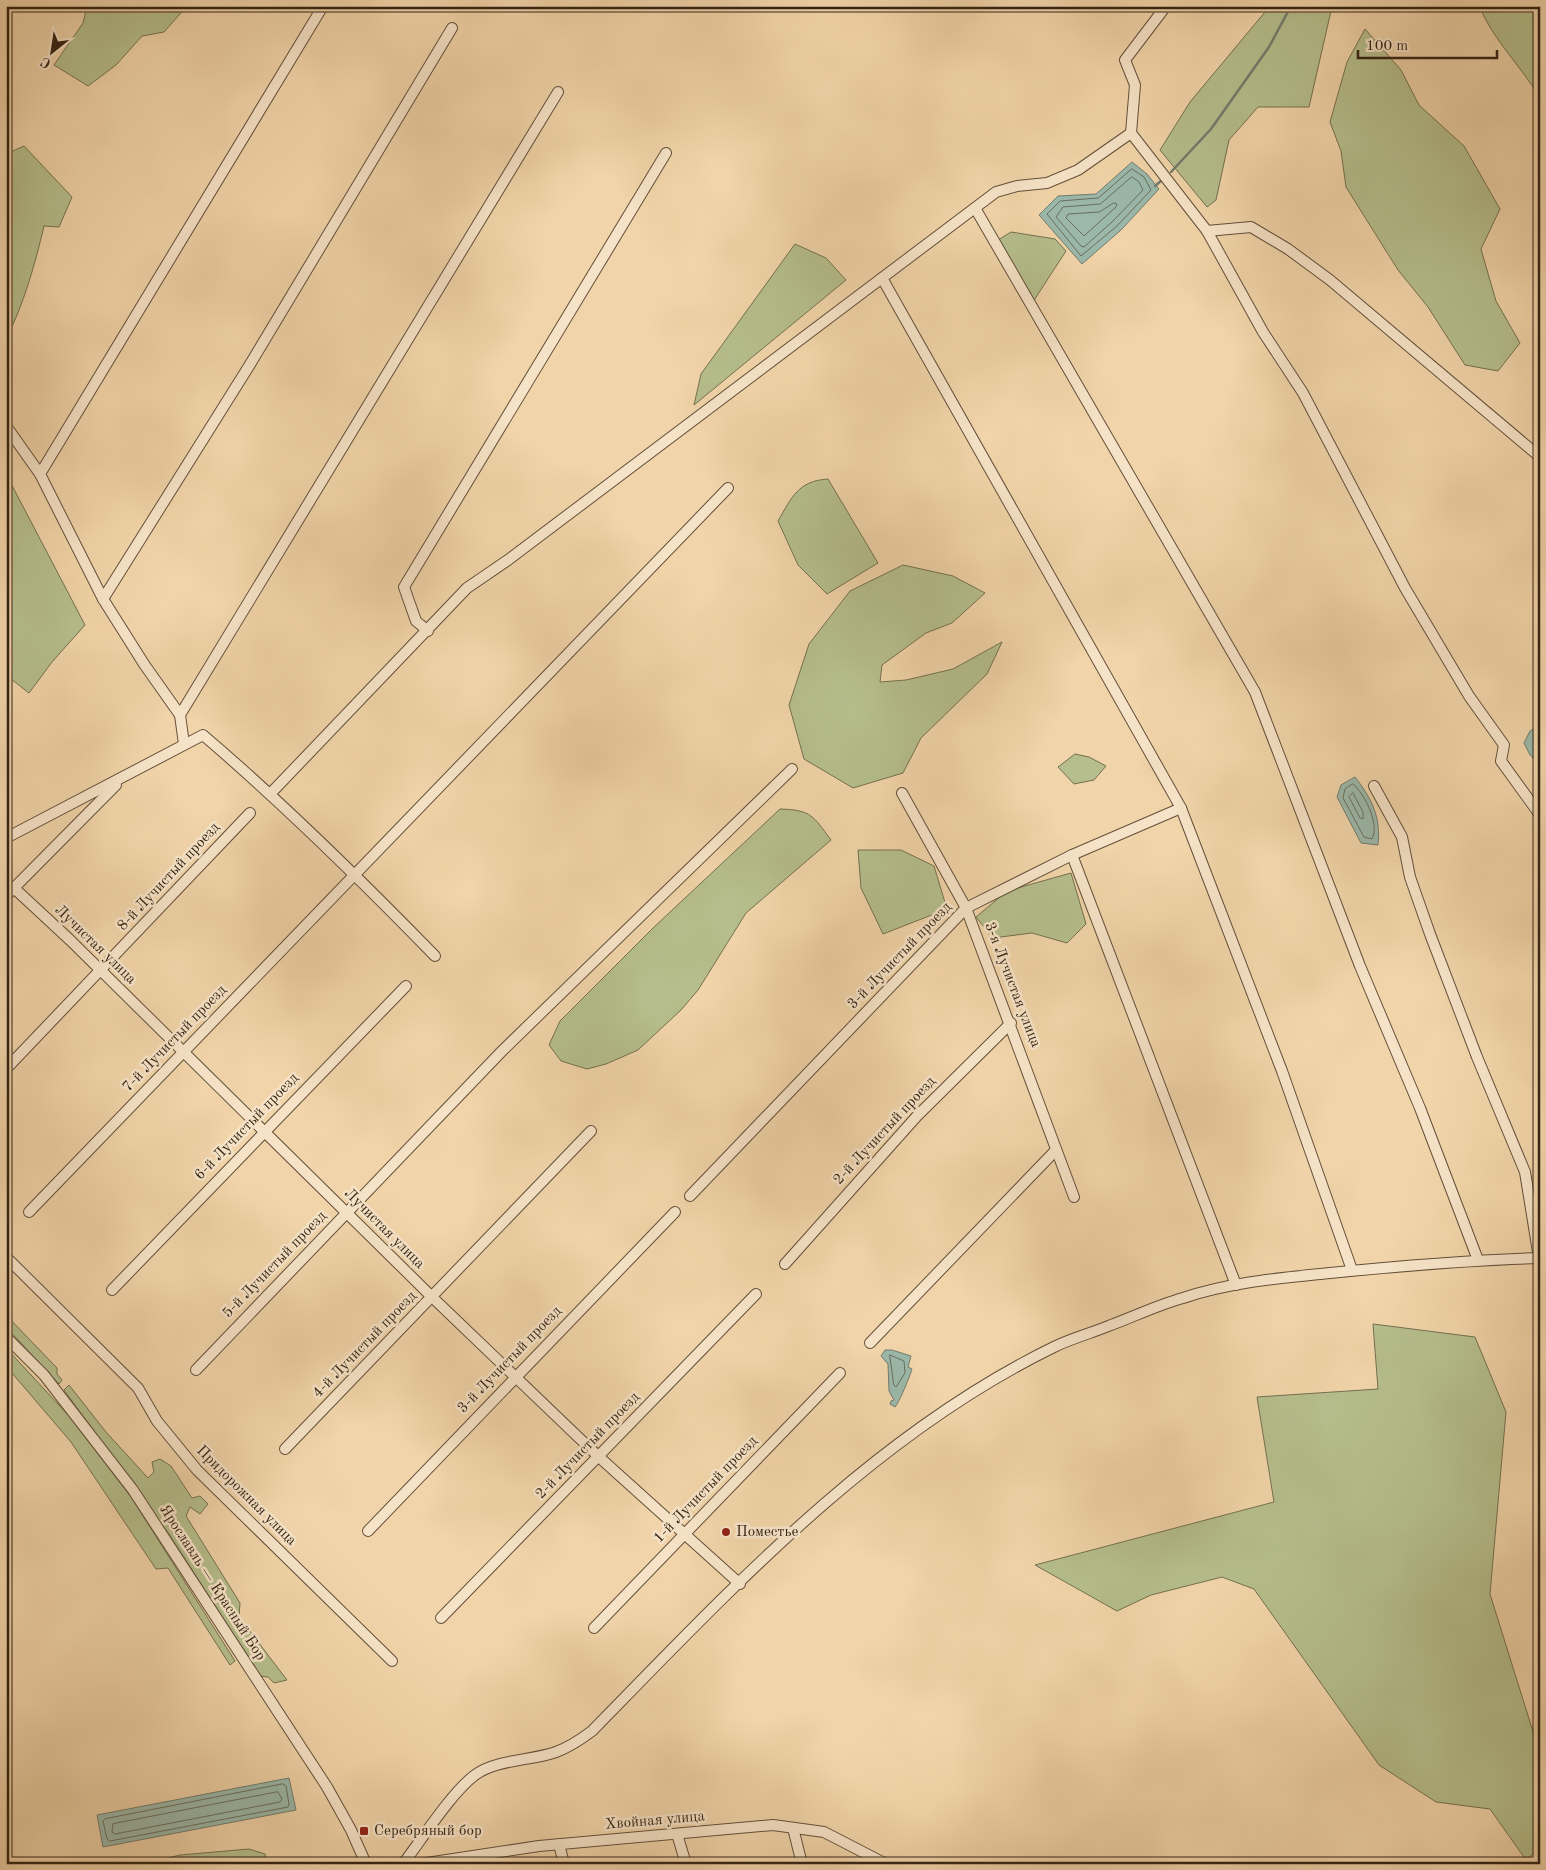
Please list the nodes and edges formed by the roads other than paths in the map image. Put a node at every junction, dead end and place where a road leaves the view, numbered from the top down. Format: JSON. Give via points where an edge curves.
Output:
{"nodes":[{"id":1,"x":323,"y":6,"type":"edge"},
{"id":2,"x":1166,"y":6,"type":"edge"},
{"id":3,"x":452,"y":28,"type":"dead end"},
{"id":4,"x":558,"y":92,"type":"dead end"},
{"id":5,"x":1130,"y":132,"type":"junction"},
{"id":6,"x":666,"y":152,"type":"dead end"},
{"id":7,"x":975,"y":208,"type":"junction"},
{"id":8,"x":1207,"y":231,"type":"junction"},
{"id":9,"x":882,"y":278,"type":"junction"},
{"id":10,"x":6,"y":426,"type":"edge"},
{"id":11,"x":1540,"y":457,"type":"edge"},
{"id":12,"x":40,"y":474,"type":"junction"},
{"id":13,"x":728,"y":488,"type":"dead end"},
{"id":14,"x":103,"y":599,"type":"junction"},
{"id":15,"x":428,"y":631,"type":"junction"},
{"id":16,"x":180,"y":715,"type":"junction"},
{"id":17,"x":184,"y":744,"type":"junction"},
{"id":18,"x":792,"y":769,"type":"dead end"},
{"id":19,"x":123,"y":777,"type":"junction"},
{"id":20,"x":1374,"y":786,"type":"dead end"},
{"id":21,"x":271,"y":793,"type":"junction"},
{"id":22,"x":902,"y":793,"type":"dead end"},
{"id":23,"x":1181,"y":808,"type":"junction"},
{"id":24,"x":250,"y":813,"type":"dead end"},
{"id":25,"x":1540,"y":815,"type":"edge"},
{"id":26,"x":6,"y":838,"type":"edge"},
{"id":27,"x":1072,"y":856,"type":"junction"},
{"id":28,"x":355,"y":874,"type":"junction"},
{"id":29,"x":14,"y":888,"type":"junction"},
{"id":30,"x":6,"y":896,"type":"edge"},
{"id":31,"x":966,"y":908,"type":"junction"},
{"id":32,"x":435,"y":956,"type":"dead end"},
{"id":33,"x":102,"y":971,"type":"junction"},
{"id":34,"x":406,"y":986,"type":"dead end"},
{"id":35,"x":1010,"y":1024,"type":"junction"},
{"id":36,"x":183,"y":1052,"type":"junction"},
{"id":37,"x":6,"y":1069,"type":"edge"},
{"id":38,"x":264,"y":1131,"type":"junction"},
{"id":39,"x":591,"y":1131,"type":"dead end"},
{"id":40,"x":1056,"y":1150,"type":"junction"},
{"id":41,"x":690,"y":1196,"type":"dead end"},
{"id":42,"x":1074,"y":1197,"type":"dead end"},
{"id":43,"x":30,"y":1212,"type":"dead end"},
{"id":44,"x":347,"y":1212,"type":"junction"},
{"id":45,"x":675,"y":1212,"type":"dead end"},
{"id":46,"x":6,"y":1257,"type":"edge"},
{"id":47,"x":1539,"y":1258,"type":"edge"},
{"id":48,"x":1478,"y":1260,"type":"junction"},
{"id":49,"x":785,"y":1264,"type":"dead end"},
{"id":50,"x":1352,"y":1270,"type":"junction"},
{"id":51,"x":1236,"y":1285,"type":"junction"},
{"id":52,"x":112,"y":1290,"type":"dead end"},
{"id":53,"x":756,"y":1294,"type":"dead end"},
{"id":54,"x":432,"y":1297,"type":"junction"},
{"id":55,"x":6,"y":1337,"type":"edge"},
{"id":56,"x":870,"y":1343,"type":"dead end"},
{"id":57,"x":196,"y":1370,"type":"dead end"},
{"id":58,"x":840,"y":1373,"type":"dead end"},
{"id":59,"x":515,"y":1376,"type":"junction"},
{"id":60,"x":285,"y":1449,"type":"dead end"},
{"id":61,"x":599,"y":1457,"type":"junction"},
{"id":62,"x":368,"y":1531,"type":"dead end"},
{"id":63,"x":684,"y":1533,"type":"junction"},
{"id":64,"x":740,"y":1584,"type":"junction"},
{"id":65,"x":441,"y":1618,"type":"dead end"},
{"id":66,"x":594,"y":1628,"type":"dead end"},
{"id":67,"x":392,"y":1661,"type":"dead end"},
{"id":68,"x":793,"y":1828,"type":"junction"},
{"id":69,"x":677,"y":1834,"type":"junction"},
{"id":70,"x":559,"y":1844,"type":"junction"},
{"id":71,"x":434,"y":1862,"type":"edge"},
{"id":72,"x":366,"y":1864,"type":"edge"},
{"id":73,"x":403,"y":1864,"type":"edge"},
{"id":74,"x":420,"y":1864,"type":"edge"},
{"id":75,"x":564,"y":1864,"type":"edge"},
{"id":76,"x":686,"y":1864,"type":"edge"},
{"id":77,"x":802,"y":1864,"type":"edge"},
{"id":78,"x":886,"y":1864,"type":"edge"}],
"edges":[{"from":1,"to":12,"type":"street"},
{"from":2,"to":5,"type":"street","via":[[1125,60],[1135,85]]},
{"from":3,"to":14,"type":"street","via":[[249,366]]},
{"from":4,"to":16,"type":"street"},
{"from":5,"to":7,"type":"street","via":[[1078,170],[1047,183],[996,192]]},
{"from":5,"to":8,"type":"street"},
{"from":6,"to":15,"type":"street","via":[[404,587],[416,620]]},
{"from":7,"to":9,"type":"street"},
{"from":7,"to":48,"type":"street","via":[[1255,692]]},
{"from":8,"to":11,"type":"street","via":[[1251,227],[1288,249],[1330,280]]},
{"from":8,"to":25,"type":"street","via":[[1259,324],[1303,393],[1410,596],[1468,696],[1504,745],[1501,761]]},
{"from":9,"to":15,"type":"street","via":[[467,588]]},
{"from":9,"to":23,"type":"street"},
{"from":10,"to":12,"type":"street"},
{"from":12,"to":14,"type":"street"},
{"from":13,"to":28,"type":"street","name":"7-й Лучистый проезд"},
{"from":14,"to":16,"type":"street"},
{"from":15,"to":21,"type":"street"},
{"from":16,"to":17,"type":"street"},
{"from":17,"to":19,"type":"street"},
{"from":17,"to":21,"type":"street","via":[[202,735]]},
{"from":18,"to":44,"type":"street","name":"5-й Лучистый проезд","via":[[502,1051]]},
{"from":19,"to":26,"type":"street"},
{"from":19,"to":29,"type":"street"},
{"from":20,"to":47,"type":"street","via":[[1402,837],[1410,877],[1436,950],[1525,1172]]},
{"from":21,"to":28,"type":"street"},
{"from":22,"to":31,"type":"street","name":"3-я Лучистая улица"},
{"from":23,"to":27,"type":"street","name":"3-й Лучистый проезд"},
{"from":23,"to":50,"type":"street","via":[[1282,1071]]},
{"from":24,"to":33,"type":"street","name":"8-й Лучистый проезд"},
{"from":27,"to":31,"type":"street","name":"3-й Лучистый проезд"},
{"from":27,"to":51,"type":"street"},
{"from":28,"to":32,"type":"street"},
{"from":28,"to":36,"type":"street","name":"7-й Лучистый проезд"},
{"from":29,"to":30,"type":"street"},
{"from":29,"to":33,"type":"street","name":"Лучистая улица"},
{"from":31,"to":35,"type":"street","name":"3-я Лучистая улица"},
{"from":31,"to":41,"type":"street","name":"3-й Лучистый проезд"},
{"from":33,"to":36,"type":"street","name":"Лучистая улица"},
{"from":33,"to":37,"type":"street","name":"8-й Лучистый проезд"},
{"from":34,"to":38,"type":"street","name":"6-й Лучистый проезд"},
{"from":35,"to":40,"type":"street","name":"3-я Лучистая улица"},
{"from":35,"to":49,"type":"street","name":"2-й Лучистый проезд","via":[[917,1116]]},
{"from":36,"to":38,"type":"street","name":"Лучистая улица"},
{"from":36,"to":43,"type":"street","name":"7-й Лучистый проезд"},
{"from":38,"to":44,"type":"street","name":"Лучистая улица"},
{"from":38,"to":52,"type":"street","name":"6-й Лучистый проезд"},
{"from":39,"to":54,"type":"street","name":"4-й Лучистый проезд"},
{"from":40,"to":42,"type":"street","name":"3-я Лучистая улица"},
{"from":40,"to":56,"type":"street"},
{"from":44,"to":54,"type":"street","name":"Лучистая улица"},
{"from":44,"to":57,"type":"street","name":"5-й Лучистый проезд"},
{"from":45,"to":59,"type":"street","name":"3-й Лучистый проезд"},
{"from":46,"to":67,"type":"street","name":"Придорожная улица","via":[[138,1388],[158,1421],[197,1470]]},
{"from":47,"to":48,"type":"street"},
{"from":48,"to":50,"type":"street"},
{"from":50,"to":51,"type":"street"},
{"from":51,"to":64,"type":"street","via":[[1184,1297],[1055,1347],[975,1391],[858,1475]]},
{"from":53,"to":61,"type":"street","name":"2-й Лучистый проезд"},
{"from":54,"to":59,"type":"street","name":"Лучистая улица"},
{"from":54,"to":60,"type":"street","name":"4-й Лучистый проезд"},
{"from":55,"to":72,"type":"street","name":"Ярославль — Красный Бор","via":[[44,1375],[133,1490],[327,1787]]},
{"from":58,"to":63,"type":"street","name":"1-й Лучистый проезд"},
{"from":59,"to":61,"type":"street","name":"Лучистая улица"},
{"from":59,"to":62,"type":"street","name":"3-й Лучистый проезд"},
{"from":61,"to":63,"type":"street","name":"Лучистая улица"},
{"from":61,"to":65,"type":"street","name":"2-й Лучистый проезд"},
{"from":63,"to":64,"type":"street","name":"Лучистая улица"},
{"from":63,"to":66,"type":"street","name":"1-й Лучистый проезд"},
{"from":64,"to":73,"type":"street","via":[[574,1745],[476,1774]]},
{"from":68,"to":69,"type":"street","name":"Хвойная улица","via":[[773,1825]]},
{"from":68,"to":77,"type":"street"},
{"from":68,"to":78,"type":"street","name":"Хвойная улица","via":[[824,1832]]},
{"from":69,"to":70,"type":"street","name":"Хвойная улица"},
{"from":69,"to":76,"type":"street"},
{"from":70,"to":71,"type":"street","name":"Хвойная улица"},
{"from":70,"to":75,"type":"street"},
{"from":71,"to":74,"type":"street","name":"Хвойная улица"}]}
